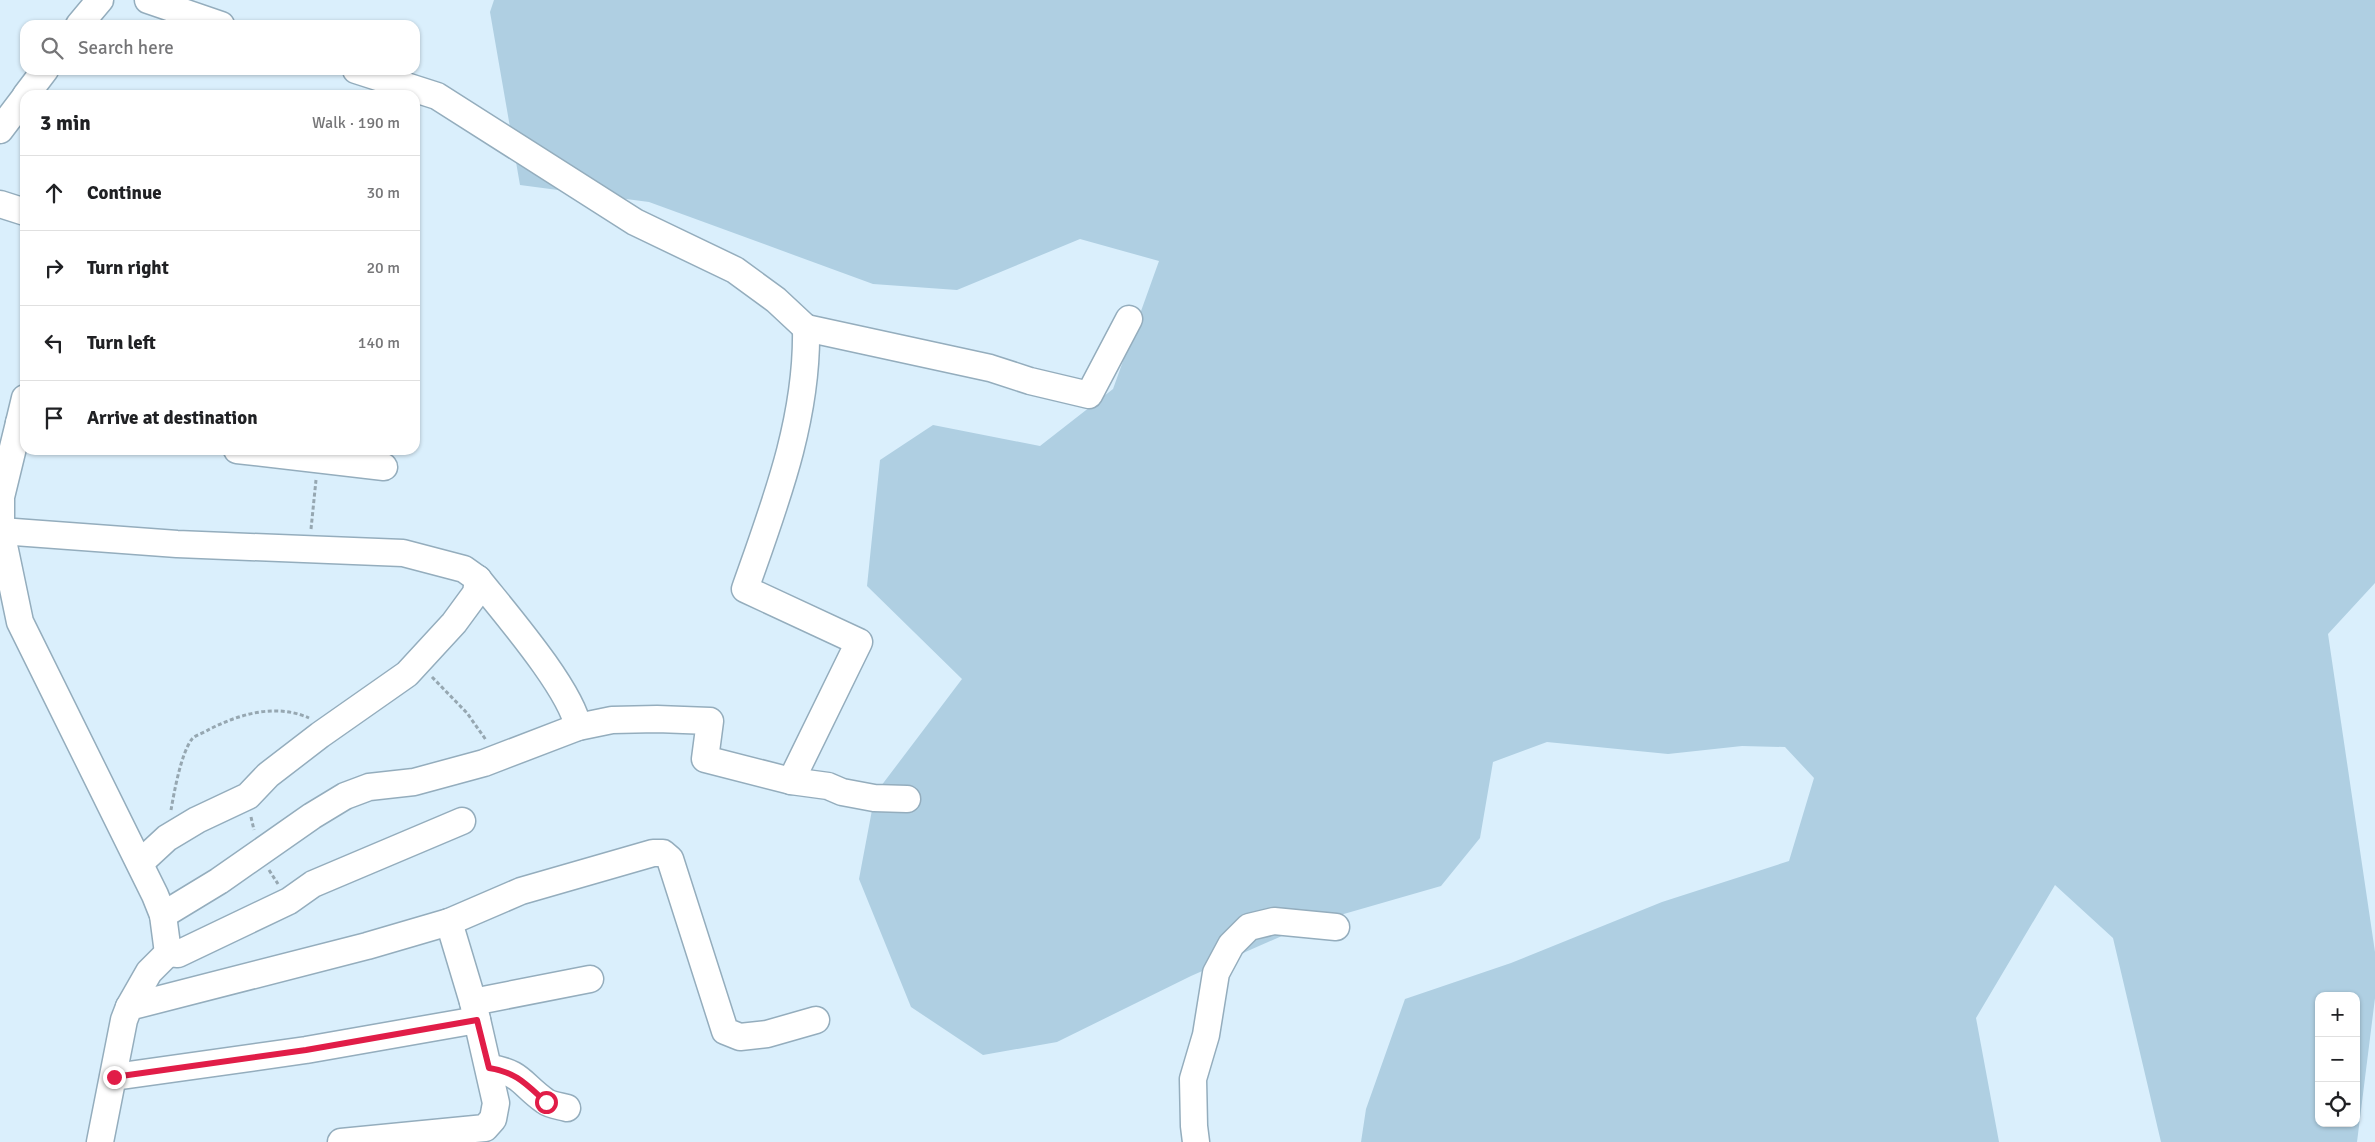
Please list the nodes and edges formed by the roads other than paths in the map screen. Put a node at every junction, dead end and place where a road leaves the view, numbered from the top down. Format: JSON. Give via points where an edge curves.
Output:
{"nodes":[{"id":1,"x":100,"y":0,"type":"edge"},
{"id":2,"x":148,"y":0,"type":"edge"},
{"id":3,"x":83,"y":20,"type":"edge"},
{"id":4,"x":206,"y":20,"type":"edge"},
{"id":5,"x":41,"y":75,"type":"edge"},
{"id":6,"x":372,"y":75,"type":"edge"},
{"id":7,"x":30,"y":90,"type":"edge"},
{"id":8,"x":418,"y":90,"type":"edge"},
{"id":9,"x":420,"y":91,"type":"edge"},
{"id":10,"x":20,"y":104,"type":"edge"},
{"id":11,"x":0,"y":130,"type":"edge"},
{"id":12,"x":0,"y":204,"type":"edge"},
{"id":13,"x":20,"y":210,"type":"edge"},
{"id":14,"x":1129,"y":319,"type":"dead end"},
{"id":15,"x":806,"y":328,"type":"junction"},
{"id":16,"x":20,"y":430,"type":"edge"},
{"id":17,"x":274,"y":455,"type":"edge"},
{"id":18,"x":384,"y":467,"type":"dead end"},
{"id":19,"x":1,"y":531,"type":"edge"},
{"id":20,"x":478,"y":579,"type":"junction"},
{"id":21,"x":578,"y":728,"type":"junction"},
{"id":22,"x":791,"y":781,"type":"junction"},
{"id":23,"x":907,"y":799,"type":"dead end"},
{"id":24,"x":462,"y":821,"type":"dead end"},
{"id":25,"x":140,"y":863,"type":"junction"},
{"id":26,"x":163,"y":915,"type":"junction"},
{"id":27,"x":449,"y":922,"type":"junction"},
{"id":28,"x":1336,"y":926,"type":"dead end"},
{"id":29,"x":168,"y":953,"type":"junction"},
{"id":30,"x":590,"y":979,"type":"dead end"},
{"id":31,"x":129,"y":1007,"type":"junction"},
{"id":32,"x":475,"y":1011,"type":"junction"},
{"id":33,"x":816,"y":1020,"type":"dead end"},
{"id":34,"x":489,"y":1068,"type":"junction"},
{"id":35,"x":114,"y":1077,"type":"junction"},
{"id":36,"x":567,"y":1108,"type":"dead end"},
{"id":37,"x":100,"y":1142,"type":"edge"},
{"id":38,"x":341,"y":1142,"type":"edge"},
{"id":39,"x":1196,"y":1142,"type":"edge"}],
"edges":[{"from":1,"to":3,"type":"street"},
{"from":2,"to":4,"type":"street"},
{"from":5,"to":7,"type":"street"},
{"from":6,"to":8,"type":"street"},
{"from":9,"to":15,"type":"street","via":[[437,96],[635,222],[735,270],[776,300]]},
{"from":10,"to":11,"type":"street"},
{"from":12,"to":13,"type":"street"},
{"from":14,"to":15,"type":"street","via":[[1089,395],[990,368]]},
{"from":15,"to":22,"type":"street","via":[[807,356],[801,408],[792,447],[745,589],[859,642]]},
{"from":16,"to":19,"type":"street","via":[[1,497]]},
{"from":17,"to":18,"type":"street"},
{"from":19,"to":20,"type":"street","via":[[177,544],[402,553],[464,569]]},
{"from":19,"to":25,"type":"street","via":[[20,622]]},
{"from":20,"to":21,"type":"street","via":[[560,688],[576,715]]},
{"from":20,"to":25,"type":"street","via":[[476,593],[454,623],[407,674],[268,775],[248,796],[197,820],[168,838]]},
{"from":21,"to":22,"type":"street","via":[[612,720],[710,721],[705,759]]},
{"from":21,"to":26,"type":"street","via":[[497,758],[414,782],[369,787],[345,796]]},
{"from":22,"to":23,"type":"street","via":[[828,786],[874,798]]},
{"from":24,"to":29,"type":"street","via":[[312,884],[289,901],[178,954]]},
{"from":25,"to":26,"type":"street"},
{"from":26,"to":29,"type":"street"},
{"from":27,"to":31,"type":"street"},
{"from":27,"to":32,"type":"street"},
{"from":27,"to":33,"type":"street","via":[[521,891],[653,853],[663,853],[670,859],[725,1031],[740,1037],[767,1034]]},
{"from":28,"to":39,"type":"street","via":[[1274,921],[1249,927],[1231,945],[1216,973],[1206,1036],[1193,1079]]},
{"from":29,"to":31,"type":"street","via":[[149,972]]},
{"from":30,"to":32,"type":"street"},
{"from":31,"to":35,"type":"street"},
{"from":32,"to":34,"type":"street"},
{"from":32,"to":35,"type":"street","via":[[306,1050]]},
{"from":34,"to":36,"type":"street","via":[[507,1071],[546,1102]]},
{"from":34,"to":38,"type":"street","via":[[496,1103],[493,1119],[485,1128]]},
{"from":35,"to":37,"type":"street"}]}
